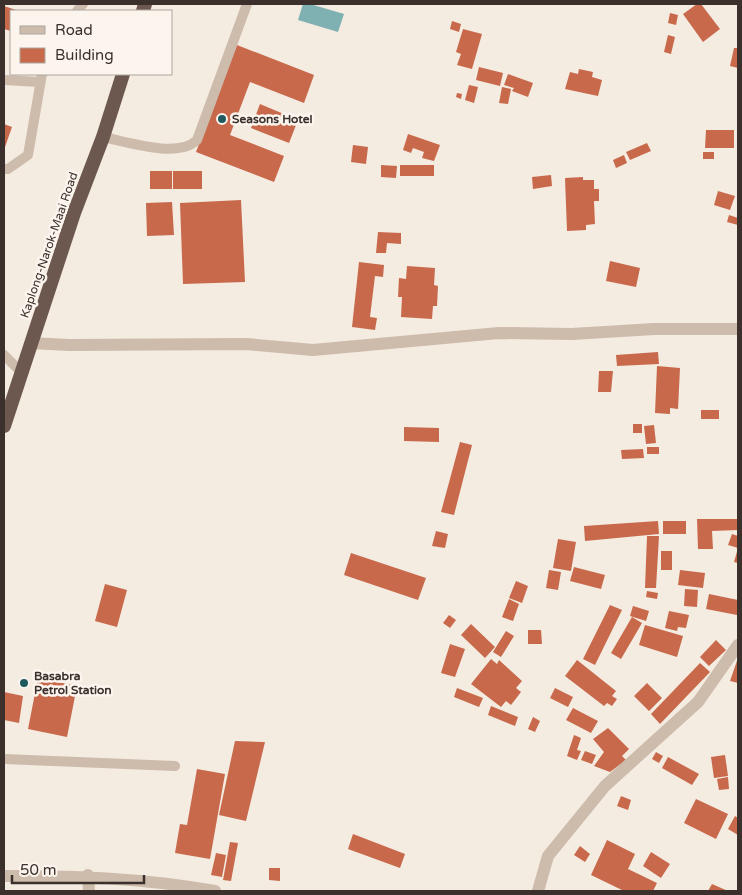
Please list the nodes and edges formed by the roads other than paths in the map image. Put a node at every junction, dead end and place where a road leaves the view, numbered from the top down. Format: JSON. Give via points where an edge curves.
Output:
{"nodes":[{"id":1,"x":248,"y":4,"type":"edge"},
{"id":2,"x":123,"y":75,"type":"edge"},
{"id":3,"x":41,"y":78,"type":"edge"},
{"id":4,"x":4,"y":80,"type":"edge"},
{"id":5,"x":103,"y":137,"type":"junction"},
{"id":6,"x":4,"y":169,"type":"edge"},
{"id":7,"x":738,"y":329,"type":"edge"},
{"id":8,"x":31,"y":343,"type":"junction"},
{"id":9,"x":4,"y":355,"type":"edge"},
{"id":10,"x":21,"y":372,"type":"junction"},
{"id":11,"x":5,"y":419,"type":"edge"},
{"id":12,"x":738,"y":645,"type":"edge"},
{"id":13,"x":4,"y":759,"type":"edge"},
{"id":14,"x":175,"y":766,"type":"dead end"},
{"id":15,"x":4,"y":876,"type":"edge"},
{"id":16,"x":88,"y":876,"type":"junction"},
{"id":17,"x":89,"y":891,"type":"edge"},
{"id":18,"x":215,"y":891,"type":"edge"},
{"id":19,"x":538,"y":891,"type":"edge"}],
"edges":[{"from":1,"to":5,"type":"lane","via":[[197,140],[192,145],[167,149]]},
{"from":2,"to":5,"type":"highway","name":"Kaplong-Narok-Maai Road"},
{"from":3,"to":4,"type":"lane"},
{"from":3,"to":6,"type":"lane","via":[[28,154]]},
{"from":5,"to":8,"type":"highway","name":"Kaplong-Narok-Maai Road"},
{"from":7,"to":8,"type":"street","via":[[499,333],[313,350],[246,344]]},
{"from":8,"to":10,"type":"highway","name":"Kaplong-Narok-Maai Road"},
{"from":9,"to":10,"type":"lane"},
{"from":10,"to":11,"type":"highway","name":"Kaplong-Narok-Maai Road"},
{"from":12,"to":19,"type":"street","via":[[698,702],[605,786],[548,856]]},
{"from":13,"to":14,"type":"lane"},
{"from":15,"to":16,"type":"street"},
{"from":16,"to":17,"type":"street"},
{"from":16,"to":18,"type":"street","via":[[167,882]]}]}
